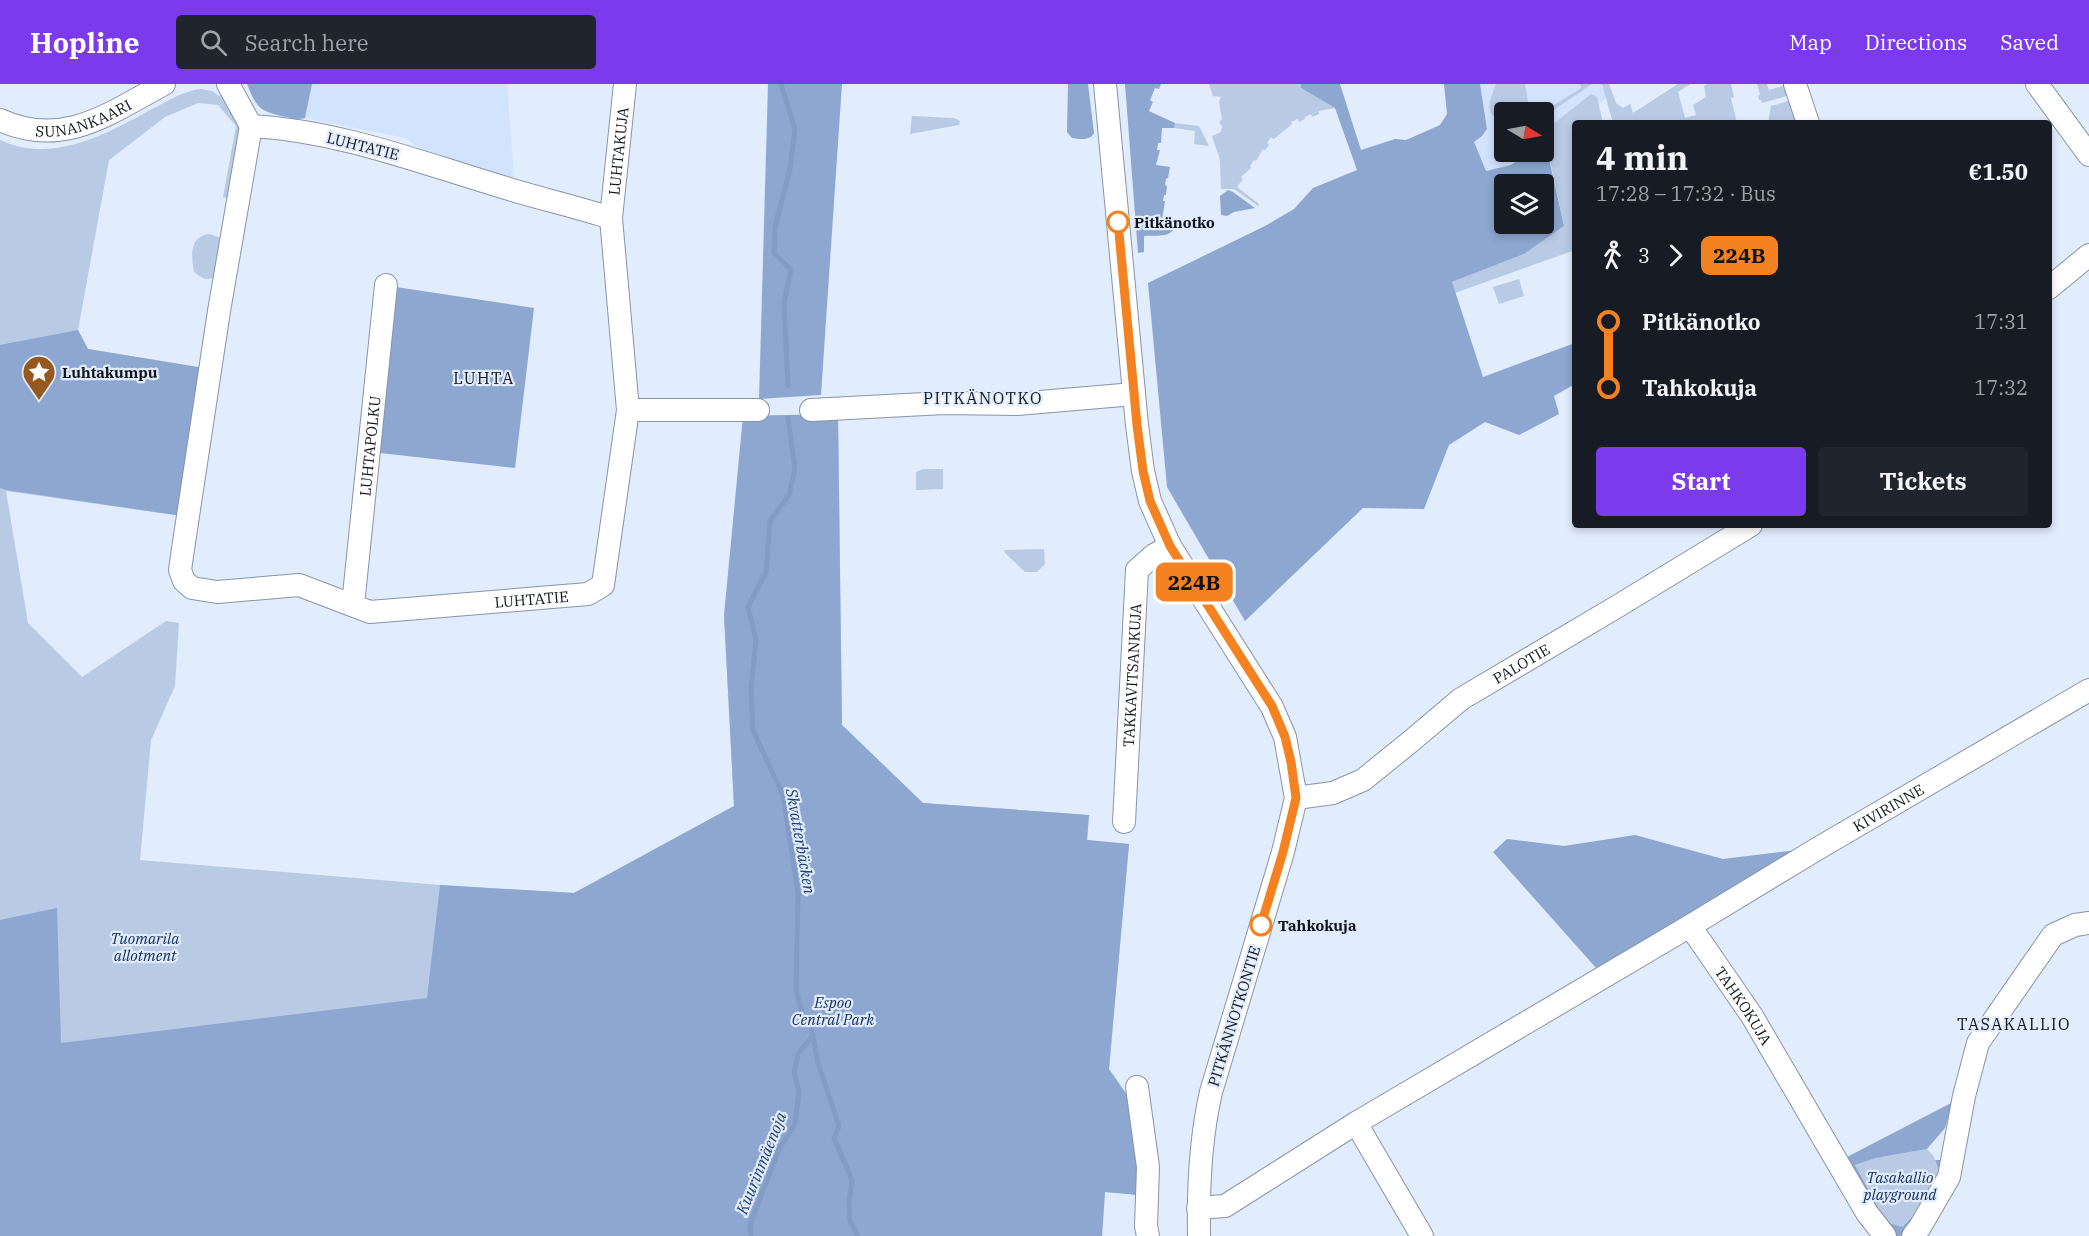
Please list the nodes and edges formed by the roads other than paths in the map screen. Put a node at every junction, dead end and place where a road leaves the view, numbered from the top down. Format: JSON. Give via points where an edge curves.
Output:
{"nodes":[{"id":1,"x":164,"y":84,"type":"edge"},
{"id":2,"x":228,"y":84,"type":"edge"},
{"id":3,"x":624,"y":84,"type":"edge"},
{"id":4,"x":1104,"y":84,"type":"edge"},
{"id":5,"x":1795,"y":84,"type":"edge"},
{"id":6,"x":2037,"y":84,"type":"edge"},
{"id":7,"x":0,"y":120,"type":"edge"},
{"id":8,"x":1807,"y":120,"type":"edge"},
{"id":9,"x":251,"y":126,"type":"junction"},
{"id":10,"x":2089,"y":155,"type":"edge"},
{"id":11,"x":611,"y":218,"type":"junction"},
{"id":12,"x":2089,"y":255,"type":"edge"},
{"id":13,"x":386,"y":285,"type":"dead end"},
{"id":14,"x":2052,"y":286,"type":"edge"},
{"id":15,"x":1134,"y":394,"type":"junction"},
{"id":16,"x":628,"y":410,"type":"junction"},
{"id":17,"x":758,"y":410,"type":"dead end"},
{"id":18,"x":812,"y":410,"type":"dead end"},
{"id":19,"x":1746,"y":528,"type":"edge"},
{"id":20,"x":1170,"y":546,"type":"junction"},
{"id":21,"x":353,"y":605,"type":"junction"},
{"id":22,"x":2089,"y":690,"type":"edge"},
{"id":23,"x":1296,"y":798,"type":"junction"},
{"id":24,"x":1124,"y":822,"type":"dead end"},
{"id":25,"x":2089,"y":923,"type":"edge"},
{"id":26,"x":1690,"y":926,"type":"junction"},
{"id":27,"x":1137,"y":1087,"type":"dead end"},
{"id":28,"x":1356,"y":1123,"type":"junction"},
{"id":29,"x":1198,"y":1208,"type":"junction"},
{"id":30,"x":1148,"y":1236,"type":"edge"},
{"id":31,"x":1199,"y":1236,"type":"edge"},
{"id":32,"x":1422,"y":1236,"type":"edge"},
{"id":33,"x":1885,"y":1236,"type":"edge"},
{"id":34,"x":1913,"y":1236,"type":"edge"}],
"edges":[{"from":1,"to":7,"type":"street","name":"SUNANKAARI","via":[[95,121],[68,130],[39,131]]},
{"from":2,"to":9,"type":"street"},
{"from":3,"to":11,"type":"street","name":"LUHTAKUJA"},
{"from":4,"to":15,"type":"street","name":"PITKÄNNOTKONTIE"},
{"from":5,"to":8,"type":"street"},
{"from":6,"to":10,"type":"street"},
{"from":9,"to":11,"type":"street","name":"LUHTATIE","via":[[290,128],[399,154]]},
{"from":9,"to":21,"type":"street","name":"LUHTATIE","via":[[180,570],[192,588],[216,592],[299,585]]},
{"from":11,"to":16,"type":"street","name":"LUHTATIE"},
{"from":12,"to":14,"type":"street"},
{"from":13,"to":21,"type":"street","name":"LUHTAPOLKU"},
{"from":15,"to":18,"type":"street","via":[[1017,404],[944,403]]},
{"from":15,"to":20,"type":"street","name":"PITKÄNNOTKONTIE","via":[[1147,491]]},
{"from":16,"to":17,"type":"street"},
{"from":16,"to":21,"type":"street","name":"LUHTATIE","via":[[603,585],[588,594],[370,612]]},
{"from":19,"to":23,"type":"street","name":"PALOTIE","via":[[1461,699],[1362,780],[1333,793]]},
{"from":20,"to":23,"type":"street","name":"PITKÄNNOTKONTIE","via":[[1272,706],[1285,737]]},
{"from":20,"to":24,"type":"street","name":"TAKKAVITSANKUJA","via":[[1137,570]]},
{"from":22,"to":26,"type":"street","name":"KIVIRINNE"},
{"from":23,"to":29,"type":"street","name":"PITKÄNNOTKONTIE","via":[[1210,1092],[1203,1125]]},
{"from":25,"to":34,"type":"street","via":[[2053,935],[1978,1043],[1949,1178]]},
{"from":26,"to":28,"type":"street"},
{"from":26,"to":33,"type":"street","name":"TAHKOKUJA","via":[[1752,1016],[1867,1213]]},
{"from":27,"to":30,"type":"street","via":[[1148,1167]]},
{"from":28,"to":29,"type":"street","via":[[1225,1206]]},
{"from":28,"to":32,"type":"street"},
{"from":29,"to":31,"type":"street","name":"PITKÄNNOTKONTIE"}]}
